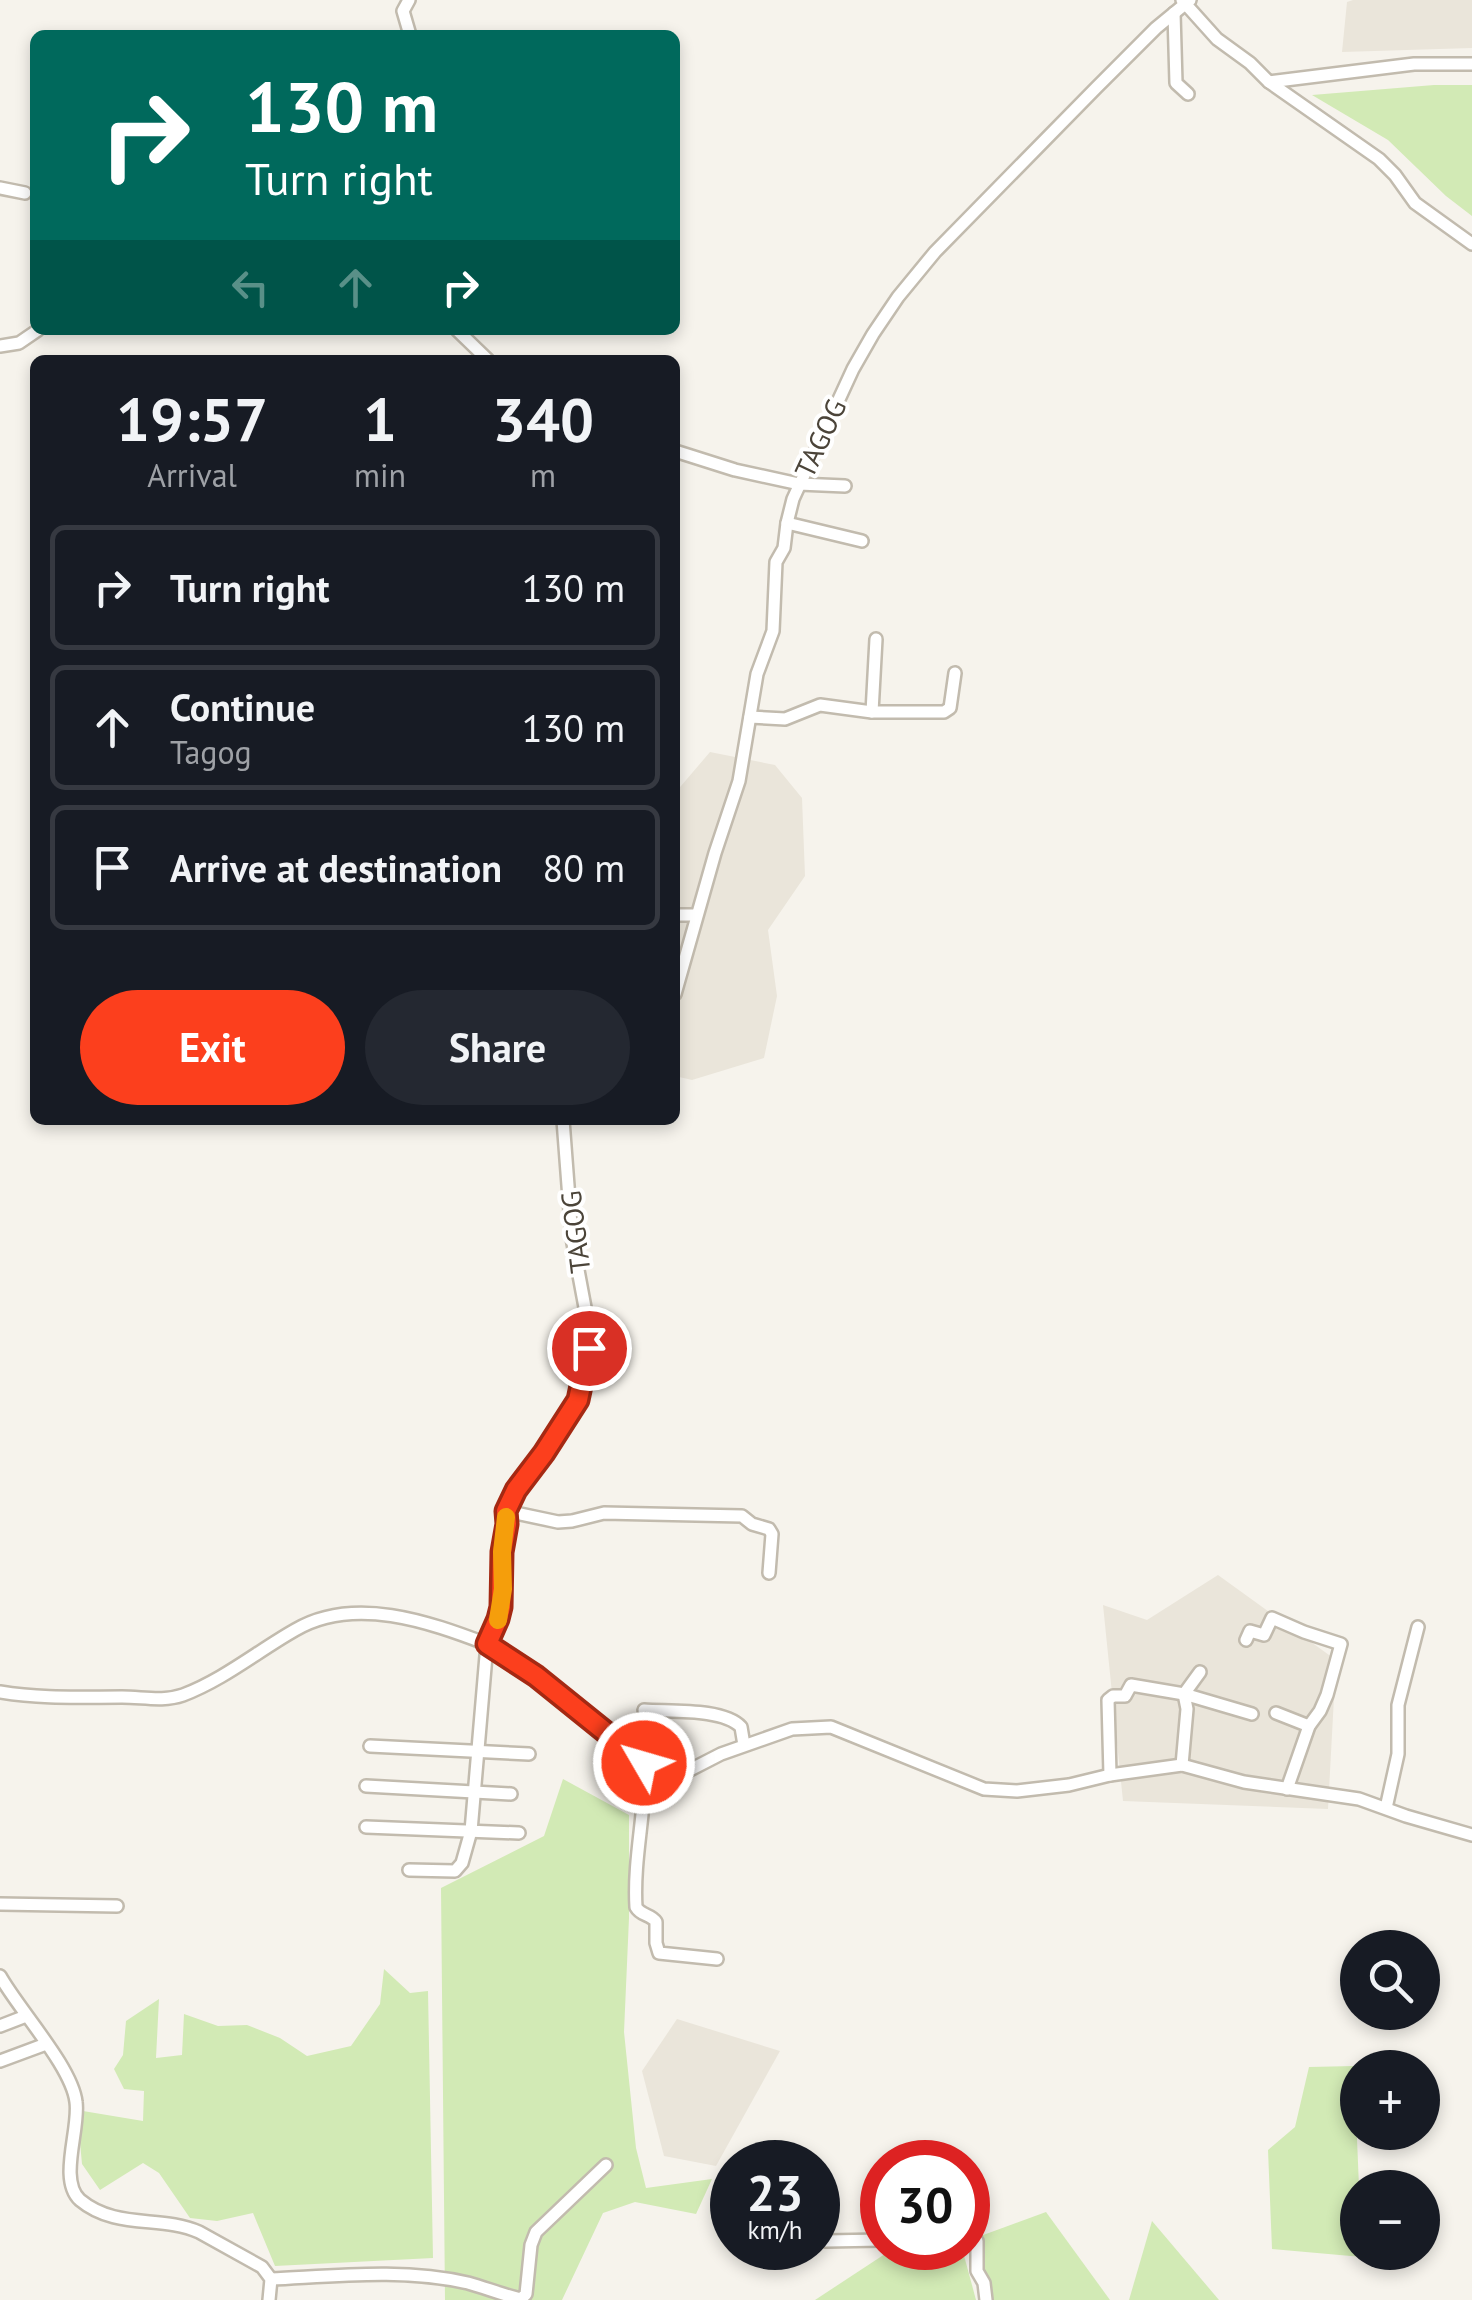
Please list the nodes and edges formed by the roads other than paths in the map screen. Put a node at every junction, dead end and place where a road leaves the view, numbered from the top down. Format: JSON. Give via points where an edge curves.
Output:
{"nodes":[{"id":1,"x":409,"y":0,"type":"edge"},
{"id":2,"x":1183,"y":5,"type":"edge"},
{"id":3,"x":409,"y":30,"type":"edge"},
{"id":4,"x":1472,"y":64,"type":"edge"},
{"id":5,"x":1269,"y":82,"type":"junction"},
{"id":6,"x":1188,"y":94,"type":"dead end"},
{"id":7,"x":0,"y":188,"type":"edge"},
{"id":8,"x":25,"y":192,"type":"dead end"},
{"id":9,"x":1472,"y":244,"type":"edge"},
{"id":10,"x":30,"y":335,"type":"edge"},
{"id":11,"x":462,"y":335,"type":"edge"},
{"id":12,"x":0,"y":346,"type":"edge"},
{"id":13,"x":483,"y":355,"type":"edge"},
{"id":14,"x":680,"y":453,"type":"edge"},
{"id":15,"x":799,"y":484,"type":"junction"},
{"id":16,"x":845,"y":486,"type":"dead end"},
{"id":17,"x":787,"y":523,"type":"junction"},
{"id":18,"x":862,"y":540,"type":"dead end"},
{"id":19,"x":876,"y":640,"type":"dead end"},
{"id":20,"x":956,"y":673,"type":"dead end"},
{"id":21,"x":872,"y":712,"type":"junction"},
{"id":22,"x":750,"y":717,"type":"junction"},
{"id":23,"x":680,"y":915,"type":"edge"},
{"id":24,"x":696,"y":915,"type":"junction"},
{"id":25,"x":680,"y":975,"type":"edge"},
{"id":26,"x":564,"y":1125,"type":"edge"},
{"id":27,"x":506,"y":1511,"type":"junction"},
{"id":28,"x":769,"y":1573,"type":"dead end"},
{"id":29,"x":1418,"y":1627,"type":"dead end"},
{"id":30,"x":1246,"y":1640,"type":"dead end"},
{"id":31,"x":487,"y":1644,"type":"junction"},
{"id":32,"x":1200,"y":1672,"type":"dead end"},
{"id":33,"x":0,"y":1692,"type":"edge"},
{"id":34,"x":1184,"y":1694,"type":"junction"},
{"id":35,"x":644,"y":1710,"type":"dead end"},
{"id":36,"x":1276,"y":1713,"type":"dead end"},
{"id":37,"x":1252,"y":1714,"type":"dead end"},
{"id":38,"x":1309,"y":1726,"type":"junction"},
{"id":39,"x":744,"y":1745,"type":"junction"},
{"id":40,"x":370,"y":1746,"type":"dead end"},
{"id":41,"x":477,"y":1752,"type":"junction"},
{"id":42,"x":529,"y":1754,"type":"dead end"},
{"id":43,"x":644,"y":1763,"type":"junction"},
{"id":44,"x":1182,"y":1764,"type":"junction"},
{"id":45,"x":1110,"y":1774,"type":"junction"},
{"id":46,"x":366,"y":1786,"type":"dead end"},
{"id":47,"x":1287,"y":1789,"type":"junction"},
{"id":48,"x":472,"y":1793,"type":"junction"},
{"id":49,"x":510,"y":1794,"type":"dead end"},
{"id":50,"x":1386,"y":1808,"type":"junction"},
{"id":51,"x":366,"y":1826,"type":"dead end"},
{"id":52,"x":471,"y":1831,"type":"junction"},
{"id":53,"x":519,"y":1833,"type":"dead end"},
{"id":54,"x":1472,"y":1835,"type":"edge"},
{"id":55,"x":409,"y":1870,"type":"dead end"},
{"id":56,"x":0,"y":1904,"type":"edge"},
{"id":57,"x":118,"y":1906,"type":"dead end"},
{"id":58,"x":717,"y":1959,"type":"dead end"},
{"id":59,"x":0,"y":1976,"type":"edge"},
{"id":60,"x":26,"y":2016,"type":"junction"},
{"id":61,"x":0,"y":2026,"type":"edge"},
{"id":62,"x":46,"y":2044,"type":"junction"},
{"id":63,"x":0,"y":2062,"type":"edge"},
{"id":64,"x":606,"y":2165,"type":"dead end"},
{"id":65,"x":977,"y":2270,"type":"edge"},
{"id":66,"x":270,"y":2278,"type":"junction"},
{"id":67,"x":269,"y":2300,"type":"edge"},
{"id":68,"x":986,"y":2300,"type":"edge"}],
"edges":[{"from":1,"to":3,"type":"street"},
{"from":2,"to":5,"type":"street"},
{"from":2,"to":6,"type":"street","via":[[1176,84]]},
{"from":2,"to":15,"type":"street","name":"TAGOG","via":[[918,271],[864,348]]},
{"from":4,"to":5,"type":"street","via":[[1414,64]]},
{"from":5,"to":9,"type":"street","via":[[1380,159],[1415,203]]},
{"from":7,"to":8,"type":"street"},
{"from":10,"to":12,"type":"street"},
{"from":11,"to":13,"type":"street"},
{"from":14,"to":15,"type":"street"},
{"from":15,"to":16,"type":"street"},
{"from":15,"to":17,"type":"street","name":"TAGOG"},
{"from":17,"to":18,"type":"street"},
{"from":17,"to":22,"type":"street","name":"TAGOG","via":[[776,562],[772,631]]},
{"from":19,"to":21,"type":"street"},
{"from":20,"to":21,"type":"street","via":[[948,711]]},
{"from":21,"to":22,"type":"street","via":[[820,704],[784,719]]},
{"from":22,"to":24,"type":"street","name":"TAGOG","via":[[739,781]]},
{"from":23,"to":24,"type":"street"},
{"from":24,"to":25,"type":"street","name":"TAGOG"},
{"from":26,"to":27,"type":"street","name":"TAGOG","via":[[589,1348],[578,1400]]},
{"from":27,"to":28,"type":"street","via":[[558,1522],[604,1512],[742,1516],[769,1529]]},
{"from":27,"to":31,"type":"street","via":[[501,1607]]},
{"from":29,"to":50,"type":"street","via":[[1398,1706],[1398,1754]]},
{"from":30,"to":38,"type":"street","via":[[1250,1631],[1264,1634],[1272,1618],[1341,1644]]},
{"from":31,"to":33,"type":"street","via":[[389,1616],[345,1614],[305,1624],[172,1698]]},
{"from":31,"to":41,"type":"street"},
{"from":31,"to":43,"type":"street"},
{"from":32,"to":34,"type":"street"},
{"from":34,"to":37,"type":"street"},
{"from":34,"to":44,"type":"street"},
{"from":34,"to":45,"type":"street","via":[[1134,1684],[1126,1696],[1110,1697]]},
{"from":35,"to":39,"type":"street","via":[[730,1718],[741,1727]]},
{"from":36,"to":38,"type":"street"},
{"from":38,"to":47,"type":"street"},
{"from":39,"to":43,"type":"street","via":[[682,1774]]},
{"from":39,"to":45,"type":"street","via":[[792,1729],[832,1727],[1001,1791]]},
{"from":40,"to":41,"type":"street"},
{"from":41,"to":42,"type":"street"},
{"from":41,"to":48,"type":"street"},
{"from":43,"to":58,"type":"street","via":[[636,1907],[656,1922],[659,1952]]},
{"from":44,"to":45,"type":"street"},
{"from":44,"to":47,"type":"street"},
{"from":46,"to":48,"type":"street"},
{"from":47,"to":50,"type":"street"},
{"from":48,"to":49,"type":"street"},
{"from":48,"to":52,"type":"street"},
{"from":50,"to":54,"type":"street"},
{"from":51,"to":52,"type":"street"},
{"from":52,"to":53,"type":"street"},
{"from":52,"to":55,"type":"street","via":[[455,1871]]},
{"from":56,"to":57,"type":"street"},
{"from":59,"to":60,"type":"street"},
{"from":60,"to":61,"type":"street"},
{"from":60,"to":62,"type":"street"},
{"from":62,"to":63,"type":"street"},
{"from":62,"to":66,"type":"street","via":[[76,2098],[70,2184],[80,2200],[125,2220],[188,2227],[262,2267]]},
{"from":64,"to":66,"type":"street","via":[[536,2232],[521,2299],[424,2277]]},
{"from":65,"to":68,"type":"street"},
{"from":66,"to":67,"type":"street"}]}
